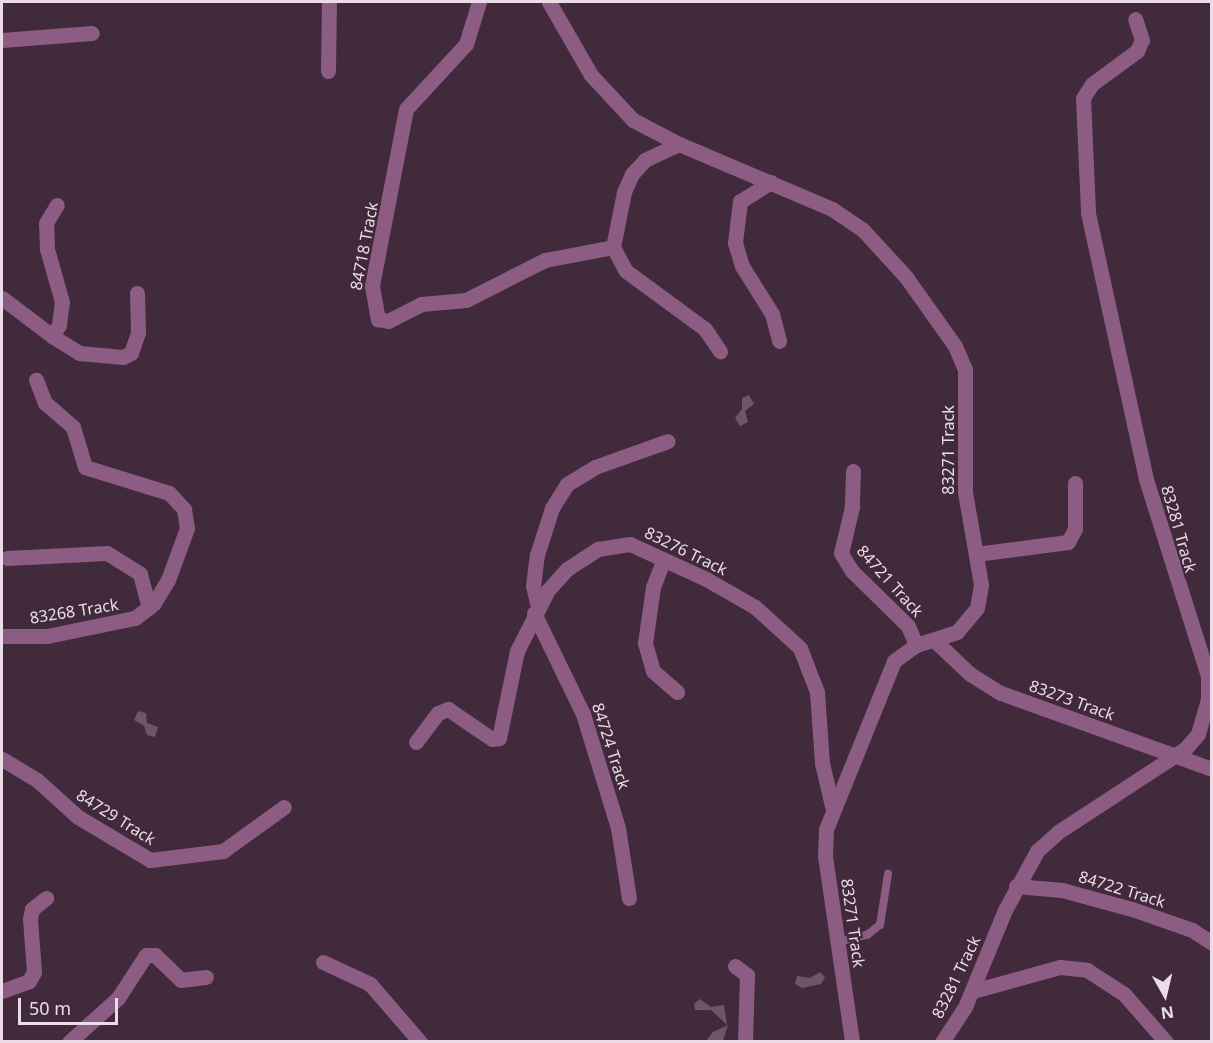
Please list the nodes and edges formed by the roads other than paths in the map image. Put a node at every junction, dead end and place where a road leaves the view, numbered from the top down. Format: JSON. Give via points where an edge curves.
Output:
{"nodes":[{"id":1,"x":329,"y":2,"type":"edge"},
{"id":2,"x":479,"y":2,"type":"edge"},
{"id":3,"x":549,"y":2,"type":"edge"},
{"id":4,"x":1135,"y":19,"type":"dead end"},
{"id":5,"x":92,"y":33,"type":"dead end"},
{"id":6,"x":2,"y":40,"type":"edge"},
{"id":7,"x":328,"y":71,"type":"dead end"},
{"id":8,"x":679,"y":144,"type":"junction"},
{"id":9,"x":771,"y":182,"type":"junction"},
{"id":10,"x":57,"y":205,"type":"dead end"},
{"id":11,"x":613,"y":247,"type":"junction"},
{"id":12,"x":137,"y":293,"type":"dead end"},
{"id":13,"x":2,"y":298,"type":"edge"},
{"id":14,"x":52,"y":336,"type":"junction"},
{"id":15,"x":779,"y":341,"type":"dead end"},
{"id":16,"x":720,"y":351,"type":"dead end"},
{"id":17,"x":36,"y":380,"type":"dead end"},
{"id":18,"x":668,"y":441,"type":"dead end"},
{"id":19,"x":853,"y":471,"type":"dead end"},
{"id":20,"x":1075,"y":483,"type":"dead end"},
{"id":21,"x":976,"y":554,"type":"junction"},
{"id":22,"x":7,"y":558,"type":"dead end"},
{"id":23,"x":663,"y":561,"type":"junction"},
{"id":24,"x":149,"y":608,"type":"junction"},
{"id":25,"x":536,"y":610,"type":"junction"},
{"id":26,"x":2,"y":636,"type":"edge"},
{"id":27,"x":934,"y":640,"type":"junction"},
{"id":28,"x":916,"y":645,"type":"junction"},
{"id":29,"x":677,"y":692,"type":"dead end"},
{"id":30,"x":416,"y":742,"type":"dead end"},
{"id":31,"x":1172,"y":758,"type":"junction"},
{"id":32,"x":2,"y":759,"type":"edge"},
{"id":33,"x":1212,"y":770,"type":"edge"},
{"id":34,"x":832,"y":806,"type":"junction"},
{"id":35,"x":284,"y":807,"type":"dead end"},
{"id":36,"x":888,"y":874,"type":"dead end"},
{"id":37,"x":1016,"y":886,"type":"junction"},
{"id":38,"x":46,"y":898,"type":"dead end"},
{"id":39,"x":629,"y":898,"type":"dead end"},
{"id":40,"x":837,"y":942,"type":"junction"},
{"id":41,"x":1212,"y":943,"type":"edge"},
{"id":42,"x":323,"y":962,"type":"dead end"},
{"id":43,"x":735,"y":966,"type":"dead end"},
{"id":44,"x":206,"y":977,"type":"dead end"},
{"id":45,"x":2,"y":991,"type":"edge"},
{"id":46,"x":973,"y":992,"type":"junction"},
{"id":47,"x":69,"y":1041,"type":"edge"},
{"id":48,"x":420,"y":1041,"type":"edge"},
{"id":49,"x":745,"y":1041,"type":"edge"},
{"id":50,"x":852,"y":1041,"type":"edge"},
{"id":51,"x":942,"y":1041,"type":"edge"},
{"id":52,"x":1166,"y":1041,"type":"edge"}],
"edges":[{"from":1,"to":7,"type":"street"},
{"from":2,"to":11,"type":"street","name":"84718 Track","via":[[466,44],[406,109],[372,286],[378,319],[387,321],[421,304],[466,300],[545,260]]},
{"from":3,"to":8,"type":"street","name":"83271 Track","via":[[579,57],[605,93],[633,120]]},
{"from":4,"to":31,"type":"street","name":"83281 Track","via":[[1142,40],[1137,51],[1092,84],[1083,98],[1088,212],[1146,479],[1208,676],[1208,700],[1198,734]]},
{"from":5,"to":6,"type":"street"},
{"from":8,"to":9,"type":"street","name":"83271 Track"},
{"from":8,"to":11,"type":"street","via":[[645,160],[632,174],[624,192]]},
{"from":9,"to":15,"type":"street","via":[[750,191],[736,209],[735,243],[742,266],[772,314]]},
{"from":9,"to":21,"type":"street","name":"83271 Track","via":[[832,209],[863,230],[906,277],[955,346],[966,379],[965,492]]},
{"from":10,"to":14,"type":"street","via":[[46,223],[47,249],[62,302],[59,325]]},
{"from":11,"to":16,"type":"street","via":[[626,271],[705,328]]},
{"from":12,"to":14,"type":"street","via":[[138,333],[131,353],[123,357],[79,353]]},
{"from":13,"to":14,"type":"street"},
{"from":17,"to":24,"type":"street","name":"83268 Track","via":[[45,403],[73,428],[85,467],[169,493],[184,509],[186,538],[168,580]]},
{"from":18,"to":25,"type":"street","via":[[595,467],[567,484],[552,508],[537,555],[533,586]]},
{"from":19,"to":28,"type":"street","name":"84721 Track","via":[[852,507],[841,554],[852,571],[908,626]]},
{"from":20,"to":21,"type":"street","via":[[1075,529],[1068,542]]},
{"from":21,"to":27,"type":"street","name":"83271 Track","via":[[981,585],[977,608],[957,632]]},
{"from":22,"to":24,"type":"street","via":[[107,553],[140,574]]},
{"from":23,"to":25,"type":"street","name":"83276 Track","via":[[630,544],[608,545],[567,569]]},
{"from":23,"to":29,"type":"street","via":[[653,587],[645,643],[653,671]]},
{"from":23,"to":34,"type":"street","name":"83276 Track","via":[[706,579],[755,607],[800,648],[818,692],[822,763]]},
{"from":24,"to":26,"type":"street","name":"83268 Track","via":[[125,622],[47,636]]},
{"from":25,"to":30,"type":"street","name":"83276 Track","via":[[514,659],[501,736],[492,739],[448,709],[438,713]]},
{"from":25,"to":39,"type":"street","name":"84724 Track","via":[[583,714],[618,828]]},
{"from":27,"to":28,"type":"street","name":"83271 Track"},
{"from":27,"to":31,"type":"street","name":"83273 Track","via":[[984,685]]},
{"from":28,"to":34,"type":"street","name":"83271 Track","via":[[901,653],[886,675]]},
{"from":31,"to":33,"type":"street","name":"83273 Track"},
{"from":31,"to":37,"type":"street","name":"83281 Track","via":[[1058,831],[1037,851]]},
{"from":32,"to":35,"type":"street","name":"84729 Track","via":[[37,780],[78,817],[150,860],[223,851]]},
{"from":34,"to":40,"type":"street","name":"83271 Track","via":[[825,856]]},
{"from":36,"to":40,"type":"lane","via":[[880,925],[867,935]]},
{"from":37,"to":41,"type":"street","name":"84722 Track","via":[[1062,890],[1132,909],[1192,930]]},
{"from":37,"to":46,"type":"street","name":"83281 Track"},
{"from":38,"to":45,"type":"street","via":[[32,909],[30,920],[34,972],[29,981]]},
{"from":40,"to":50,"type":"street","name":"83271 Track"},
{"from":42,"to":48,"type":"street","via":[[370,984]]},
{"from":43,"to":49,"type":"street","via":[[747,975]]},
{"from":44,"to":47,"type":"street","via":[[181,980],[155,955],[146,955],[118,998]]},
{"from":46,"to":51,"type":"street","name":"83281 Track"},
{"from":46,"to":52,"type":"street","via":[[1060,967],[1087,970],[1124,994]]}]}
